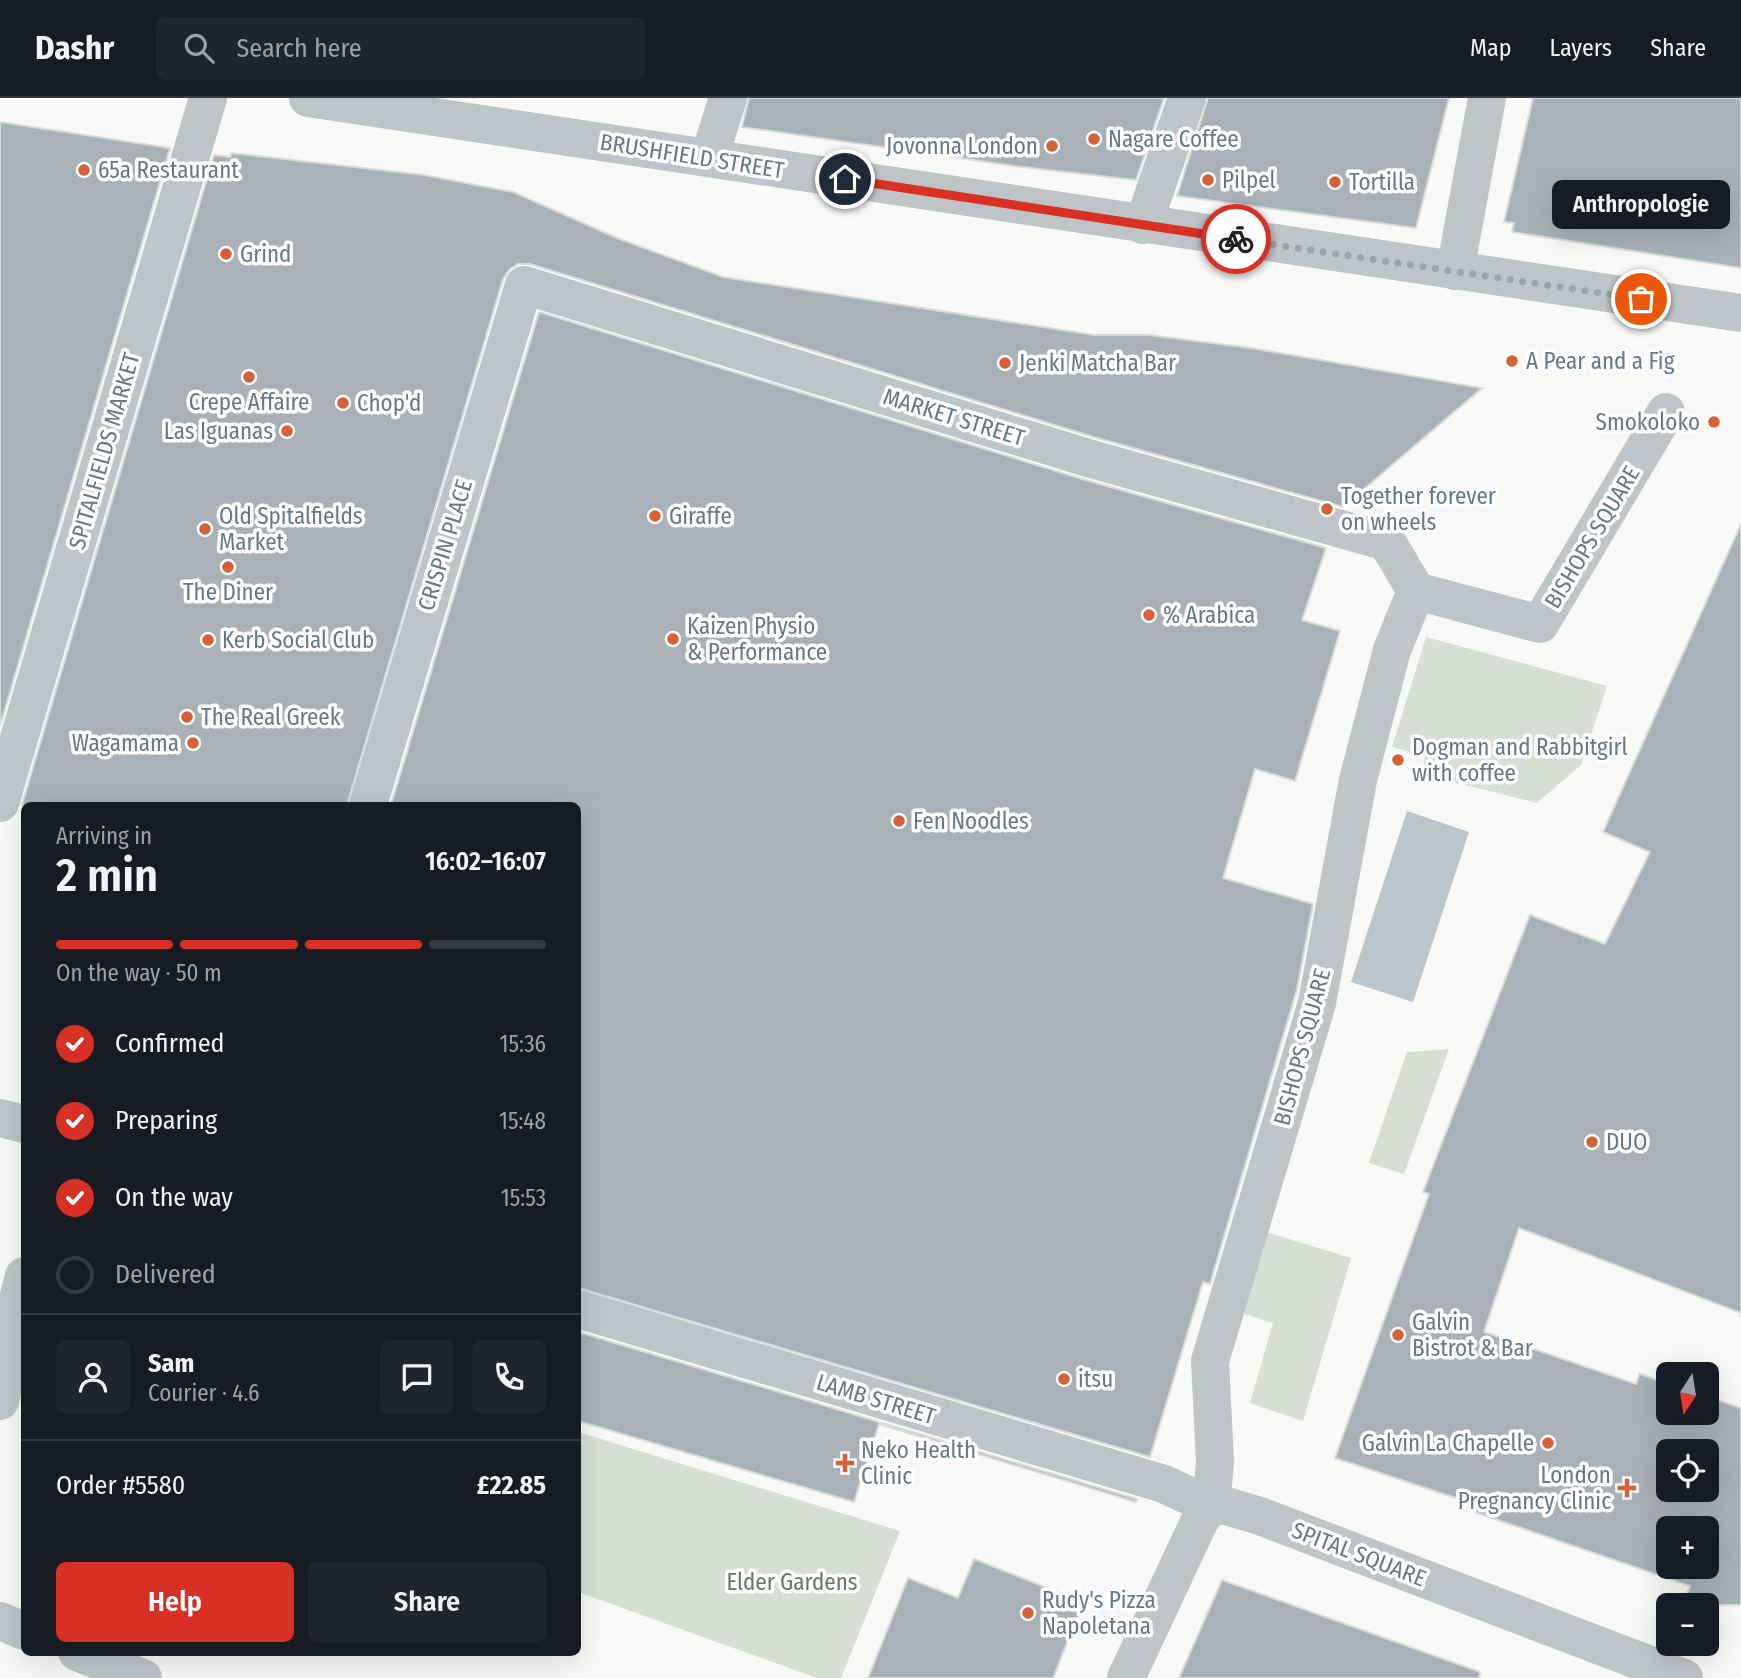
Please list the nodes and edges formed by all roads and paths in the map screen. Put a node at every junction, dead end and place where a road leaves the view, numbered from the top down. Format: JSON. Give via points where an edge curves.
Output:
{"nodes":[{"id":1,"x":208,"y":98,"type":"edge"},
{"id":2,"x":308,"y":98,"type":"edge"},
{"id":3,"x":728,"y":98,"type":"edge"},
{"id":4,"x":1186,"y":98,"type":"edge"},
{"id":5,"x":1488,"y":98,"type":"edge"},
{"id":6,"x":709,"y":158,"type":"junction"},
{"id":7,"x":1143,"y":225,"type":"junction"},
{"id":8,"x":1455,"y":271,"type":"junction"},
{"id":9,"x":524,"y":285,"type":"joint"},
{"id":10,"x":1741,"y":313,"type":"edge"},
{"id":11,"x":1666,"y":412,"type":"dead end"},
{"id":12,"x":1416,"y":591,"type":"junction"},
{"id":13,"x":369,"y":802,"type":"edge"},
{"id":14,"x":0,"y":803,"type":"edge"},
{"id":15,"x":0,"y":1118,"type":"edge"},
{"id":16,"x":21,"y":1123,"type":"edge"},
{"id":17,"x":21,"y":1288,"type":"edge"},
{"id":18,"x":581,"y":1310,"type":"edge"},
{"id":19,"x":1,"y":1400,"type":"edge"},
{"id":20,"x":1212,"y":1506,"type":"junction"},
{"id":21,"x":0,"y":1621,"type":"edge"},
{"id":22,"x":21,"y":1630,"type":"edge"},
{"id":23,"x":87,"y":1656,"type":"edge"},
{"id":24,"x":143,"y":1678,"type":"edge"},
{"id":25,"x":1126,"y":1678,"type":"edge"},
{"id":26,"x":1684,"y":1678,"type":"edge"}],
"edges":[{"from":1,"to":14,"type":"street","name":"SPITALFIELDS MARKET"},
{"from":2,"to":6,"type":"street","name":"BRUSHFIELD STREET"},
{"from":3,"to":6,"type":"street"},
{"from":4,"to":7,"type":"street"},
{"from":5,"to":8,"type":"street"},
{"from":6,"to":7,"type":"street","name":"BRUSHFIELD STREET"},
{"from":7,"to":8,"type":"street","name":"BRUSHFIELD STREET"},
{"from":8,"to":10,"type":"street","name":"BRUSHFIELD STREET"},
{"from":9,"to":12,"type":"street","name":"MARKET STREET","via":[[1088,458],[1387,542]]},
{"from":9,"to":13,"type":"street","name":"CRISPIN PLACE"},
{"from":11,"to":12,"type":"street","name":"BISHOPS SQUARE","via":[[1540,624]]},
{"from":12,"to":20,"type":"street","name":"BISHOPS SQUARE","via":[[1392,650],[1358,780],[1317,1003],[1210,1361]]},
{"from":15,"to":16,"type":"street"},
{"from":17,"to":19,"type":"street","via":[[7,1342],[9,1366]]},
{"from":18,"to":20,"type":"street","name":"LAMB STREET","via":[[1164,1484]]},
{"from":20,"to":25,"type":"street","via":[[1200,1520]]},
{"from":20,"to":26,"type":"street","name":"SPITAL SQUARE","via":[[1260,1516]]},
{"from":21,"to":22,"type":"street"},
{"from":23,"to":24,"type":"street"}]}
